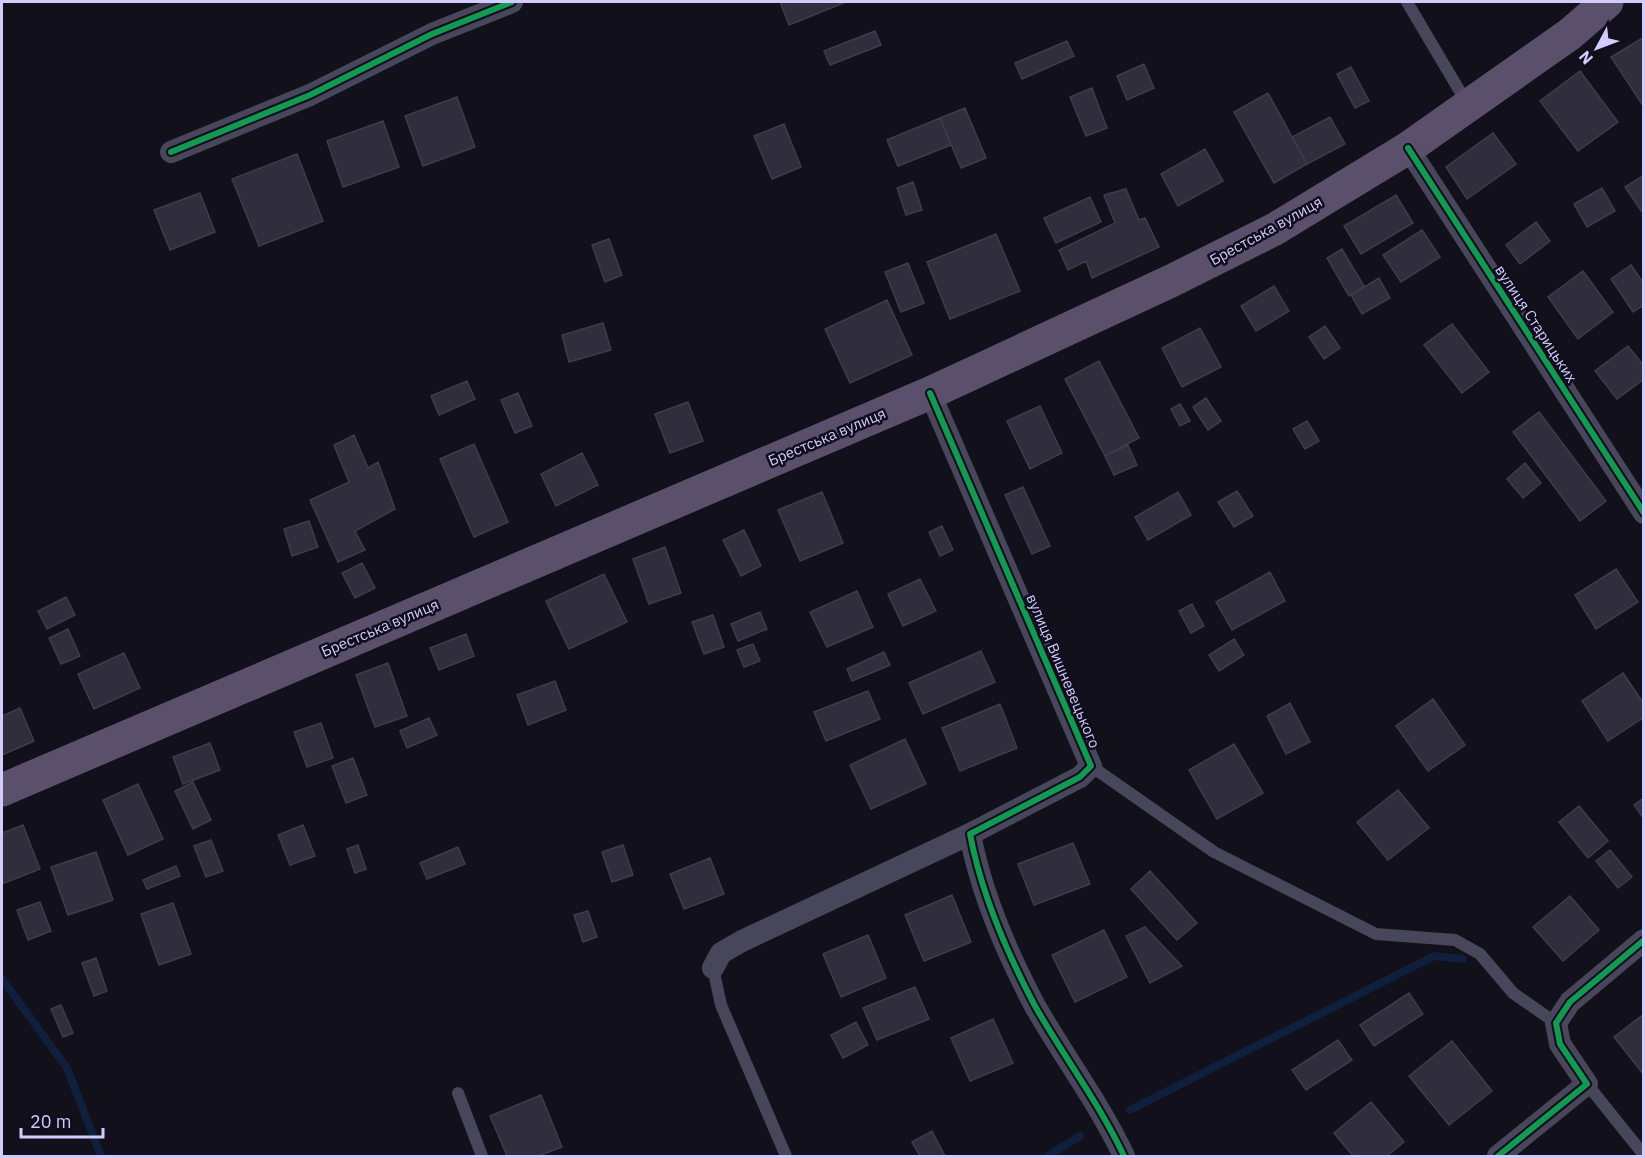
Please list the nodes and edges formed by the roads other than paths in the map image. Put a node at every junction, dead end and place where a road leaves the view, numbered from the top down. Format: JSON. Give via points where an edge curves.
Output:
{"nodes":[{"id":1,"x":512,"y":2,"type":"edge"},
{"id":2,"x":1407,"y":2,"type":"edge"},
{"id":3,"x":1607,"y":2,"type":"edge"},
{"id":4,"x":1468,"y":106,"type":"junction"},
{"id":5,"x":1408,"y":148,"type":"junction"},
{"id":6,"x":171,"y":152,"type":"dead end"},
{"id":7,"x":930,"y":393,"type":"junction"},
{"id":8,"x":1644,"y":513,"type":"edge"},
{"id":9,"x":1091,"y":766,"type":"junction"},
{"id":10,"x":2,"y":790,"type":"edge"},
{"id":11,"x":970,"y":834,"type":"junction"},
{"id":12,"x":1644,"y":940,"type":"edge"},
{"id":13,"x":713,"y":968,"type":"joint"},
{"id":14,"x":1556,"y":1023,"type":"junction"},
{"id":15,"x":1587,"y":1084,"type":"junction"},
{"id":16,"x":458,"y":1092,"type":"dead end"},
{"id":17,"x":1644,"y":1155,"type":"edge"},
{"id":18,"x":482,"y":1156,"type":"edge"},
{"id":19,"x":786,"y":1156,"type":"edge"},
{"id":20,"x":1124,"y":1156,"type":"edge"},
{"id":21,"x":1498,"y":1156,"type":"edge"}],
"edges":[{"from":1,"to":6,"type":"street","via":[[432,34],[310,95]]},
{"from":2,"to":4,"type":"lane"},
{"from":3,"to":4,"type":"main road","name":"Брестська вулиця","via":[[1570,34]]},
{"from":4,"to":5,"type":"main road","name":"Брестська вулиця"},
{"from":5,"to":7,"type":"main road","name":"Брестська вулиця","via":[[1275,229]]},
{"from":5,"to":8,"type":"street","name":"вулиця Старицьких"},
{"from":7,"to":9,"type":"street","name":"вулиця Вишневецького"},
{"from":7,"to":10,"type":"main road","name":"Брестська вулиця"},
{"from":9,"to":11,"type":"street","name":"вулиця Вишневецького","via":[[1080,777]]},
{"from":9,"to":14,"type":"lane","via":[[1214,852],[1376,934],[1455,940],[1479,954],[1513,993]]},
{"from":11,"to":13,"type":"street","name":"вулиця Вишневецького","via":[[742,941],[721,953]]},
{"from":11,"to":20,"type":"street","via":[[988,899],[1026,987]]},
{"from":12,"to":14,"type":"street","via":[[1570,1002]]},
{"from":13,"to":19,"type":"lane","via":[[721,1005]]},
{"from":14,"to":15,"type":"street","via":[[1560,1044]]},
{"from":15,"to":17,"type":"lane"},
{"from":15,"to":21,"type":"street"},
{"from":16,"to":18,"type":"lane"}]}
